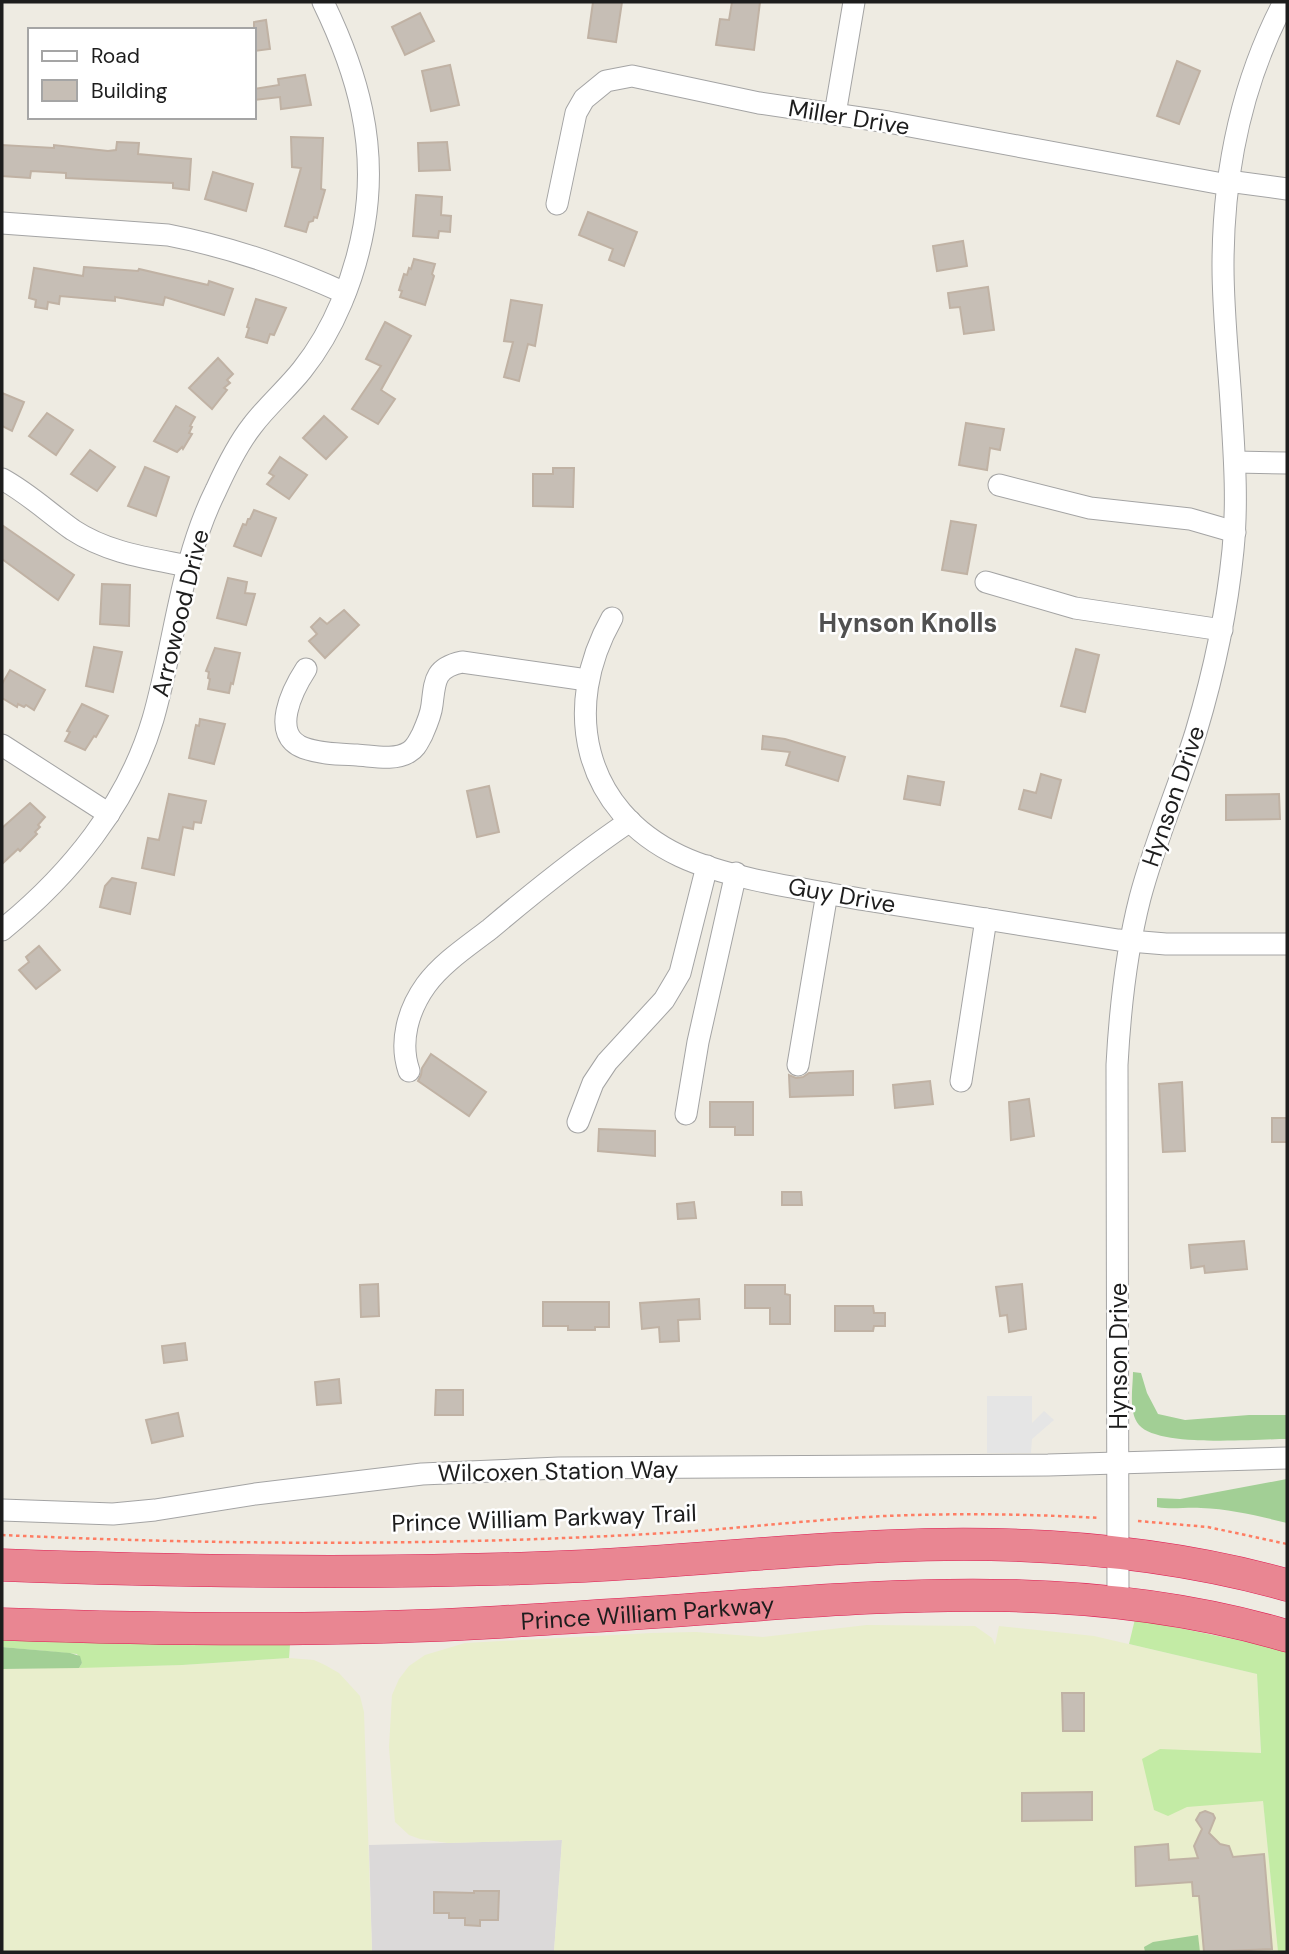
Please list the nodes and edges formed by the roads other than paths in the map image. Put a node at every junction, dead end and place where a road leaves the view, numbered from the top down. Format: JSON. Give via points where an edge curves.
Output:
{"nodes":[{"id":1,"x":323,"y":2,"type":"edge"},
{"id":2,"x":854,"y":2,"type":"edge"},
{"id":3,"x":1284,"y":2,"type":"edge"},
{"id":4,"x":835,"y":114,"type":"junction"},
{"id":5,"x":1228,"y":183,"type":"junction"},
{"id":6,"x":1287,"y":189,"type":"edge"},
{"id":7,"x":557,"y":204,"type":"dead end"},
{"id":8,"x":2,"y":223,"type":"edge"},
{"id":9,"x":345,"y":293,"type":"junction"},
{"id":10,"x":1235,"y":462,"type":"junction"},
{"id":11,"x":1287,"y":463,"type":"edge"},
{"id":12,"x":2,"y":479,"type":"edge"},
{"id":13,"x":999,"y":485,"type":"dead end"},
{"id":14,"x":1235,"y":532,"type":"junction"},
{"id":15,"x":188,"y":566,"type":"junction"},
{"id":16,"x":986,"y":582,"type":"dead end"},
{"id":17,"x":612,"y":618,"type":"dead end"},
{"id":18,"x":1222,"y":630,"type":"junction"},
{"id":19,"x":306,"y":669,"type":"dead end"},
{"id":20,"x":587,"y":680,"type":"junction"},
{"id":21,"x":2,"y":745,"type":"edge"},
{"id":22,"x":109,"y":814,"type":"junction"},
{"id":23,"x":630,"y":821,"type":"junction"},
{"id":24,"x":707,"y":866,"type":"junction"},
{"id":25,"x":736,"y":873,"type":"junction"},
{"id":26,"x":827,"y":893,"type":"junction"},
{"id":27,"x":986,"y":919,"type":"junction"},
{"id":28,"x":2,"y":930,"type":"edge"},
{"id":29,"x":1130,"y":942,"type":"junction"},
{"id":30,"x":1287,"y":944,"type":"edge"},
{"id":31,"x":798,"y":1065,"type":"dead end"},
{"id":32,"x":409,"y":1071,"type":"dead end"},
{"id":33,"x":961,"y":1081,"type":"dead end"},
{"id":34,"x":686,"y":1114,"type":"dead end"},
{"id":35,"x":578,"y":1122,"type":"dead end"},
{"id":36,"x":1287,"y":1458,"type":"edge"},
{"id":37,"x":1118,"y":1462,"type":"junction"},
{"id":38,"x":2,"y":1510,"type":"edge"},
{"id":39,"x":1118,"y":1552,"type":"junction"},
{"id":40,"x":2,"y":1565,"type":"edge"},
{"id":41,"x":1287,"y":1586,"type":"edge"},
{"id":42,"x":1118,"y":1601,"type":"junction"},
{"id":43,"x":2,"y":1624,"type":"edge"},
{"id":44,"x":1287,"y":1636,"type":"edge"}],
"edges":[{"from":1,"to":9,"type":"street","name":"Arrowood Drive","via":[[351,65],[366,133],[364,225]]},
{"from":2,"to":4,"type":"street"},
{"from":3,"to":5,"type":"street","name":"Hynson Drive","via":[[1245,98]]},
{"from":4,"to":5,"type":"street","name":"Miller Drive"},
{"from":4,"to":7,"type":"street","name":"Miller Drive","via":[[617,77],[593,90],[576,113]]},
{"from":5,"to":6,"type":"street","name":"Miller Drive"},
{"from":5,"to":10,"type":"street","name":"Hynson Drive","via":[[1223,268]]},
{"from":8,"to":9,"type":"street","via":[[190,239],[260,258]]},
{"from":9,"to":15,"type":"street","name":"Arrowood Drive","via":[[303,369],[251,426],[234,455],[214,492]]},
{"from":10,"to":11,"type":"street"},
{"from":10,"to":14,"type":"street","name":"Hynson Drive"},
{"from":12,"to":15,"type":"street","via":[[96,543]]},
{"from":13,"to":14,"type":"street","via":[[1090,508],[1190,519]]},
{"from":14,"to":18,"type":"street","name":"Hynson Drive"},
{"from":15,"to":22,"type":"street","name":"Arrowood Drive","via":[[153,719],[140,758]]},
{"from":16,"to":18,"type":"street","via":[[1075,608]]},
{"from":17,"to":20,"type":"street","name":"Guy Drive","via":[[596,648]]},
{"from":18,"to":29,"type":"street","name":"Hynson Drive","via":[[1196,732],[1149,867]]},
{"from":19,"to":20,"type":"street","via":[[289,702],[286,723],[292,741],[328,754],[394,757],[416,747],[432,707],[436,678],[451,664]]},
{"from":20,"to":23,"type":"street","name":"Guy Drive","via":[[585,726],[592,760],[603,787]]},
{"from":21,"to":22,"type":"street"},
{"from":22,"to":28,"type":"street","name":"Arrowood Drive","via":[[57,880]]},
{"from":23,"to":24,"type":"street","name":"Guy Drive","via":[[658,843]]},
{"from":23,"to":32,"type":"street","via":[[440,969],[419,997],[406,1030]]},
{"from":24,"to":25,"type":"street","name":"Guy Drive"},
{"from":24,"to":35,"type":"street","via":[[680,973],[664,1000],[607,1062]]},
{"from":25,"to":26,"type":"street","name":"Guy Drive"},
{"from":25,"to":34,"type":"street"},
{"from":26,"to":27,"type":"street","name":"Guy Drive"},
{"from":26,"to":31,"type":"street"},
{"from":27,"to":29,"type":"street","name":"Guy Drive"},
{"from":27,"to":33,"type":"street"},
{"from":29,"to":30,"type":"street","name":"Guy Drive"},
{"from":29,"to":37,"type":"street","name":"Hynson Drive","via":[[1117,1065]]},
{"from":36,"to":37,"type":"street","name":"Wilcoxen Station Way"},
{"from":37,"to":38,"type":"street","name":"Wilcoxen Station Way","via":[[559,1468],[422,1474],[125,1513]]},
{"from":37,"to":39,"type":"street","name":"Hynson Drive"},
{"from":39,"to":40,"type":"highway","name":"Prince William Parkway","via":[[889,1546],[590,1566],[349,1573]]},
{"from":39,"to":41,"type":"highway","name":"Prince William Parkway"},
{"from":39,"to":42,"type":"street","name":"Hynson Drive"},
{"from":42,"to":43,"type":"highway","name":"Prince William Parkway","via":[[1003,1594],[893,1596],[333,1628]]},
{"from":42,"to":44,"type":"highway","name":"Prince William Parkway"}]}
